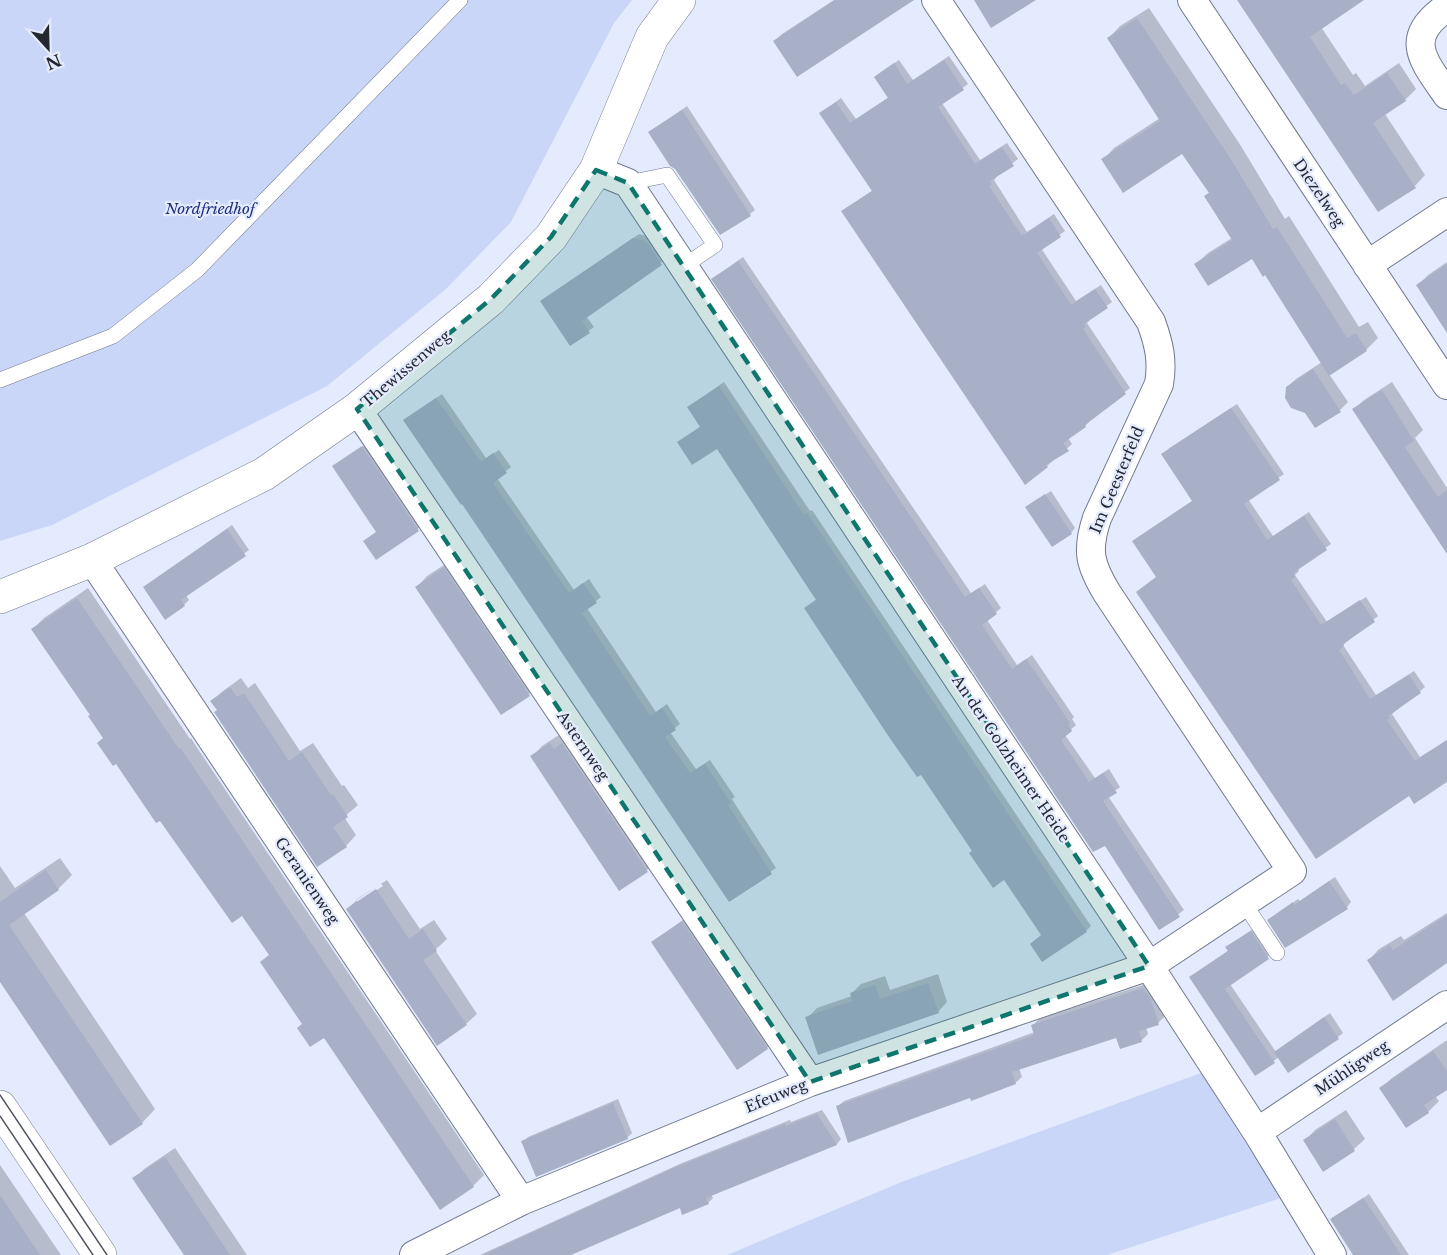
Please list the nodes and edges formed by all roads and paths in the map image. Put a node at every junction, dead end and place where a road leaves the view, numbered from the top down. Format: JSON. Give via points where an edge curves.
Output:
{"nodes":[{"id":1,"x":460,"y":0,"type":"edge"},
{"id":2,"x":679,"y":0,"type":"edge"},
{"id":3,"x":936,"y":0,"type":"edge"},
{"id":4,"x":1192,"y":0,"type":"edge"},
{"id":5,"x":1447,"y":8,"type":"edge"},
{"id":6,"x":1447,"y":95,"type":"edge"},
{"id":7,"x":596,"y":170,"type":"junction"},
{"id":8,"x":628,"y":183,"type":"junction"},
{"id":9,"x":1447,"y":212,"type":"edge"},
{"id":10,"x":1367,"y":265,"type":"junction"},
{"id":11,"x":684,"y":266,"type":"junction"},
{"id":12,"x":0,"y":380,"type":"edge"},
{"id":13,"x":1447,"y":385,"type":"edge"},
{"id":14,"x":357,"y":409,"type":"junction"},
{"id":15,"x":92,"y":560,"type":"junction"},
{"id":16,"x":0,"y":597,"type":"edge"},
{"id":17,"x":1244,"y":903,"type":"junction"},
{"id":18,"x":1278,"y":953,"type":"dead end"},
{"id":19,"x":1149,"y":966,"type":"junction"},
{"id":20,"x":1447,"y":1005,"type":"edge"},
{"id":21,"x":810,"y":1082,"type":"junction"},
{"id":22,"x":0,"y":1107,"type":"edge"},
{"id":23,"x":1257,"y":1132,"type":"junction"},
{"id":24,"x":521,"y":1201,"type":"junction"},
{"id":25,"x":100,"y":1255,"type":"edge"},
{"id":26,"x":414,"y":1255,"type":"edge"},
{"id":27,"x":1332,"y":1255,"type":"edge"}],
"edges":[{"from":1,"to":12,"type":"lane","via":[[196,270],[113,336]]},
{"from":2,"to":7,"type":"street","name":"Thewissenweg","via":[[652,37]]},
{"from":3,"to":17,"type":"street","name":"Im Geesterfeld","via":[[1144,312],[1159,346],[1159,384],[1097,518],[1089,550],[1097,578],[1292,872]]},
{"from":4,"to":10,"type":"street","name":"Diezelweg"},
{"from":5,"to":6,"type":"street","via":[[1425,27],[1419,45],[1427,66]]},
{"from":7,"to":8,"type":"street"},
{"from":7,"to":14,"type":"street","name":"Thewissenweg","via":[[551,237],[491,298]]},
{"from":8,"to":11,"type":"street","name":"An der Golzheimer Heide"},
{"from":8,"to":11,"type":"lane","via":[[667,175],[715,245]]},
{"from":9,"to":10,"type":"street"},
{"from":10,"to":13,"type":"street","name":"Diezelweg"},
{"from":11,"to":19,"type":"street","name":"An der Golzheimer Heide"},
{"from":14,"to":15,"type":"street","name":"Thewissenweg","via":[[264,474]]},
{"from":14,"to":21,"type":"street","name":"Asternweg"},
{"from":15,"to":16,"type":"street","name":"Thewissenweg"},
{"from":15,"to":24,"type":"street","name":"Geranienweg"},
{"from":17,"to":18,"type":"lane"},
{"from":17,"to":19,"type":"street","name":"Im Geesterfeld"},
{"from":19,"to":21,"type":"street","name":"Efeuweg"},
{"from":19,"to":23,"type":"street","name":"An der Golzheimer Heide"},
{"from":20,"to":23,"type":"street","name":"Mühligweg"},
{"from":21,"to":24,"type":"street","name":"Efeuweg"},
{"from":22,"to":25,"type":"street"},
{"from":23,"to":27,"type":"street","name":"An der Golzheimer Heide"},
{"from":24,"to":26,"type":"street","name":"Efeuweg"}]}
